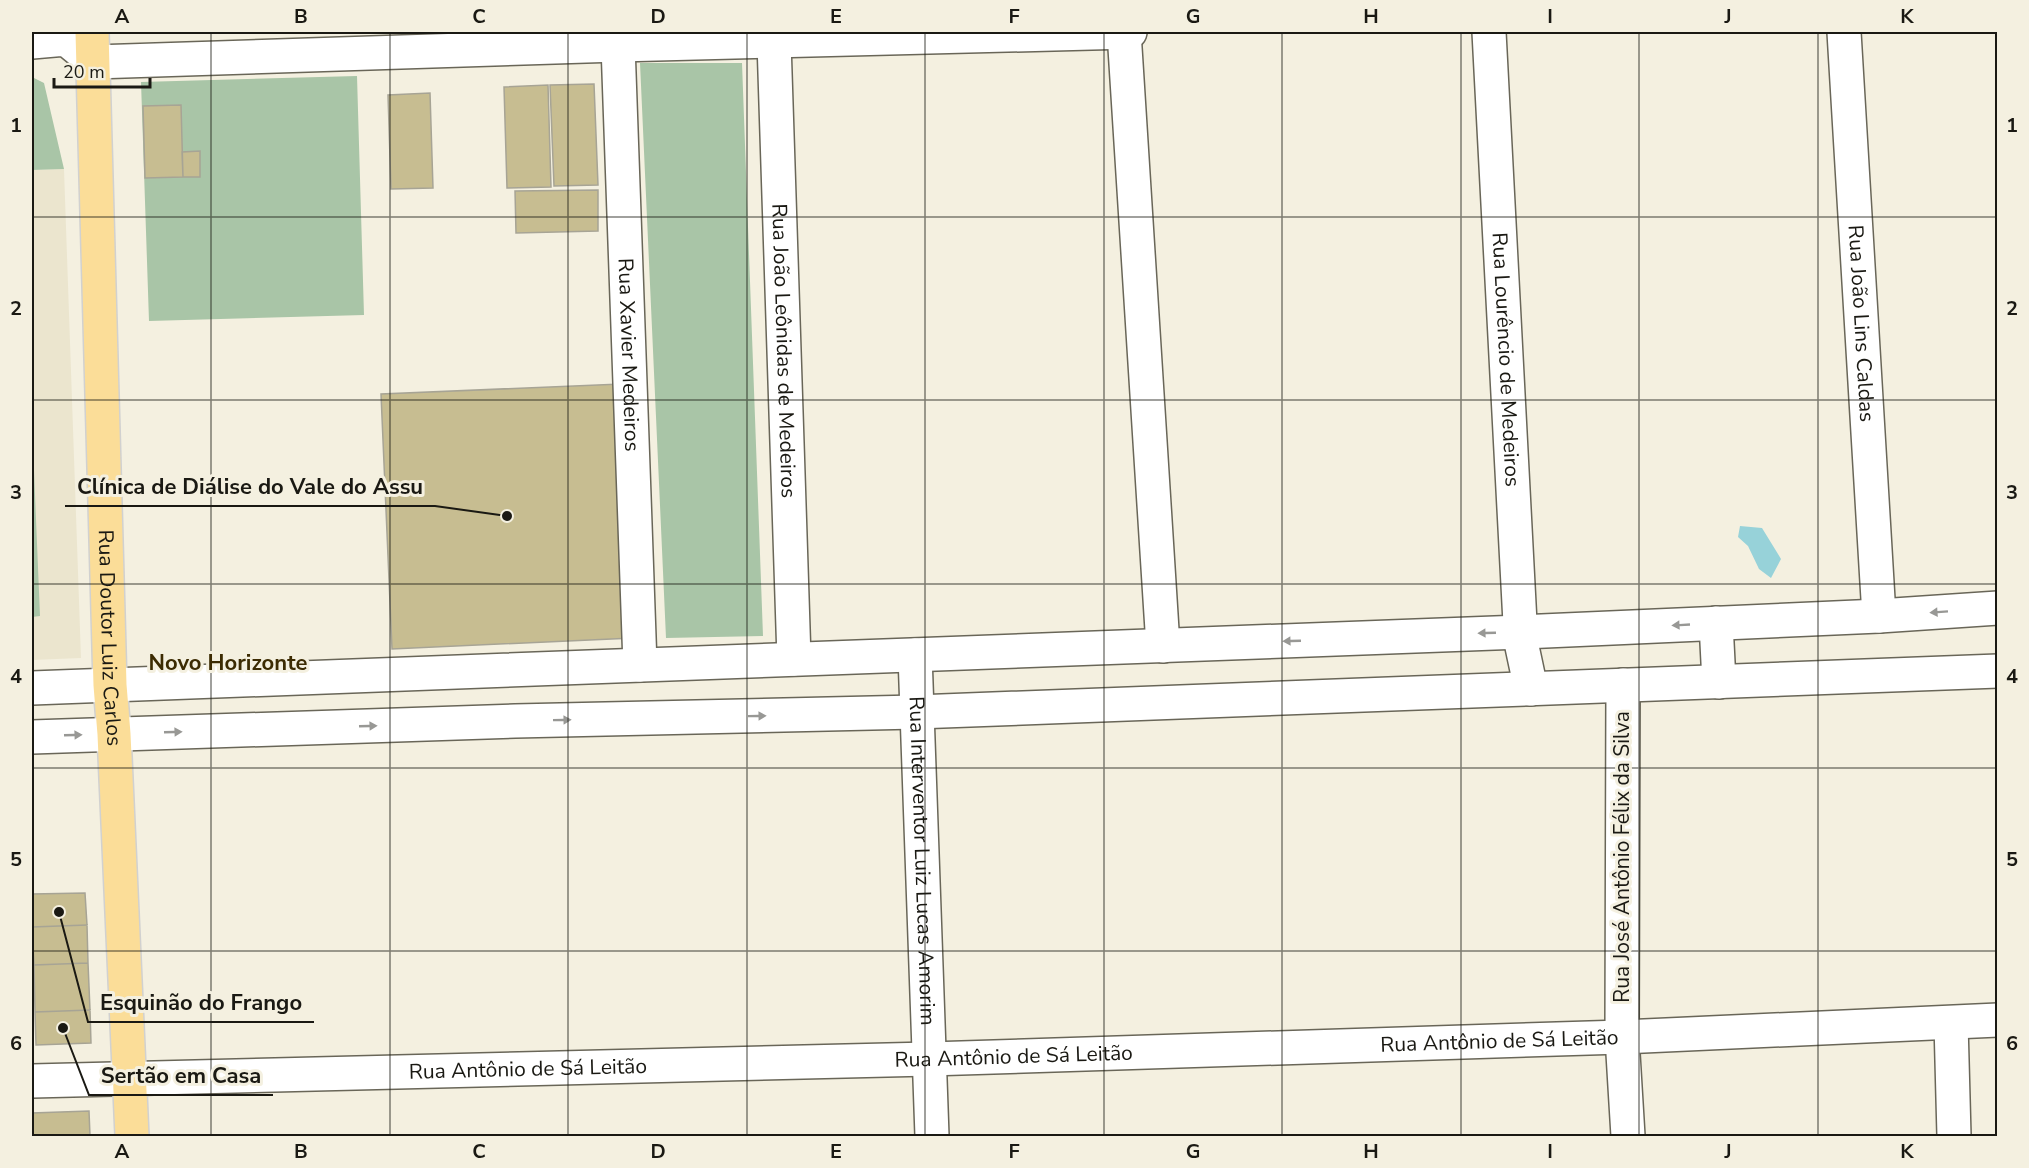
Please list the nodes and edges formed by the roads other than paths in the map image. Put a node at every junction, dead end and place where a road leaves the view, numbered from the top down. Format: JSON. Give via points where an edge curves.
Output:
{"nodes":[{"id":1,"x":1124,"y":32,"type":"edge"},
{"id":2,"x":1130,"y":32,"type":"edge"},
{"id":3,"x":1489,"y":32,"type":"edge"},
{"id":4,"x":1844,"y":32,"type":"edge"},
{"id":5,"x":32,"y":42,"type":"edge"},
{"id":6,"x":774,"y":42,"type":"junction"},
{"id":7,"x":618,"y":45,"type":"junction"},
{"id":8,"x":93,"y":47,"type":"edge"},
{"id":9,"x":1998,"y":608,"type":"edge"},
{"id":10,"x":1879,"y":616,"type":"junction"},
{"id":11,"x":1716,"y":623,"type":"junction"},
{"id":12,"x":1521,"y":632,"type":"junction"},
{"id":13,"x":1163,"y":646,"type":"junction"},
{"id":14,"x":915,"y":655,"type":"junction"},
{"id":15,"x":794,"y":659,"type":"junction"},
{"id":16,"x":640,"y":665,"type":"junction"},
{"id":17,"x":513,"y":670,"type":"junction"},
{"id":18,"x":1998,"y":671,"type":"edge"},
{"id":19,"x":1719,"y":682,"type":"junction"},
{"id":20,"x":110,"y":685,"type":"junction"},
{"id":21,"x":1623,"y":685,"type":"junction"},
{"id":22,"x":32,"y":688,"type":"edge"},
{"id":23,"x":1532,"y":689,"type":"junction"},
{"id":24,"x":916,"y":712,"type":"junction"},
{"id":25,"x":515,"y":720,"type":"junction"},
{"id":26,"x":114,"y":734,"type":"junction"},
{"id":27,"x":32,"y":736,"type":"edge"},
{"id":28,"x":1998,"y":1020,"type":"edge"},
{"id":29,"x":1951,"y":1023,"type":"junction"},
{"id":30,"x":1622,"y":1036,"type":"junction"},
{"id":31,"x":929,"y":1059,"type":"junction"},
{"id":32,"x":129,"y":1077,"type":"junction"},
{"id":33,"x":32,"y":1081,"type":"edge"},
{"id":34,"x":132,"y":1137,"type":"edge"},
{"id":35,"x":932,"y":1137,"type":"edge"},
{"id":36,"x":1628,"y":1137,"type":"edge"},
{"id":37,"x":1954,"y":1137,"type":"edge"}],
"edges":[{"from":1,"to":2,"type":"street"},
{"from":1,"to":6,"type":"street"},
{"from":1,"to":13,"type":"street"},
{"from":3,"to":12,"type":"street","name":"Rua Lourêncio de Medeiros"},
{"from":4,"to":10,"type":"street","name":"Rua João Lins Caldas"},
{"from":5,"to":8,"type":"street","via":[[66,39]]},
{"from":6,"to":7,"type":"street"},
{"from":6,"to":15,"type":"street","name":"Rua João Leônidas de Medeiros"},
{"from":7,"to":8,"type":"street"},
{"from":7,"to":16,"type":"street","name":"Rua Xavier Medeiros"},
{"from":8,"to":20,"type":"main road","name":"Rua Doutor Luiz Carlos"},
{"from":9,"to":10,"type":"street","one_way":true},
{"from":10,"to":11,"type":"street"},
{"from":11,"to":12,"type":"street","one_way":true},
{"from":11,"to":19,"type":"street"},
{"from":12,"to":13,"type":"street","one_way":true},
{"from":12,"to":23,"type":"street","name":"Rua Lourêncio de Medeiros"},
{"from":13,"to":14,"type":"street"},
{"from":14,"to":15,"type":"street"},
{"from":14,"to":24,"type":"street","name":"Rua Interventor Luiz Lucas Amorim"},
{"from":15,"to":16,"type":"street"},
{"from":16,"to":17,"type":"street"},
{"from":17,"to":20,"type":"street"},
{"from":17,"to":25,"type":"street"},
{"from":18,"to":19,"type":"street"},
{"from":19,"to":21,"type":"street"},
{"from":20,"to":22,"type":"street"},
{"from":20,"to":26,"type":"main road","name":"Rua Doutor Luiz Carlos"},
{"from":21,"to":23,"type":"street"},
{"from":21,"to":30,"type":"street","name":"Rua José Antônio Félix da Silva"},
{"from":23,"to":24,"type":"street"},
{"from":25,"to":24,"type":"street","one_way":true},
{"from":24,"to":31,"type":"street","name":"Rua Interventor Luiz Lucas Amorim"},
{"from":26,"to":25,"type":"street","one_way":true},
{"from":27,"to":26,"type":"street","one_way":true},
{"from":26,"to":32,"type":"main road","name":"Rua Doutor Luiz Carlos"},
{"from":28,"to":29,"type":"street","name":"Rua Antônio de Sá Leitão"},
{"from":29,"to":30,"type":"street","name":"Rua Antônio de Sá Leitão"},
{"from":29,"to":37,"type":"street"},
{"from":30,"to":31,"type":"street","name":"Rua Antônio de Sá Leitão"},
{"from":30,"to":36,"type":"street","name":"Rua José Antônio Félix da Silva"},
{"from":31,"to":32,"type":"street","name":"Rua Antônio de Sá Leitão"},
{"from":31,"to":35,"type":"street","name":"Rua Interventor Luiz Lucas Amorim"},
{"from":32,"to":33,"type":"street","name":"Rua Antônio de Sá Leitão"},
{"from":32,"to":34,"type":"main road","name":"Rua Doutor Luiz Carlos"}]}
